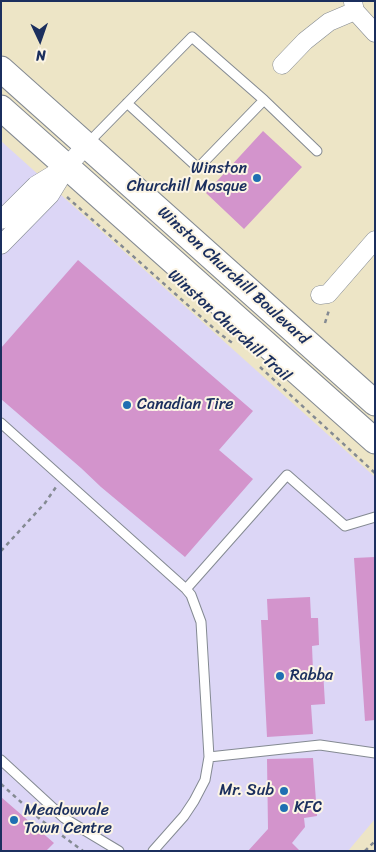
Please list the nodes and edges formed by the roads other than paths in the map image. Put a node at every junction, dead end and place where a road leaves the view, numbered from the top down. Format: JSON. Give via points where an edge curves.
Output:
{"nodes":[{"id":1,"x":354,"y":6,"type":"edge"},
{"id":2,"x":375,"y":34,"type":"edge"},
{"id":3,"x":282,"y":65,"type":"dead end"},
{"id":4,"x":1,"y":70,"type":"edge"},
{"id":5,"x":264,"y":100,"type":"junction"},
{"id":6,"x":127,"y":103,"type":"junction"},
{"id":7,"x":1,"y":108,"type":"edge"},
{"id":8,"x":86,"y":145,"type":"junction"},
{"id":9,"x":317,"y":151,"type":"dead end"},
{"id":10,"x":67,"y":167,"type":"junction"},
{"id":11,"x":1,"y":220,"type":"edge"},
{"id":12,"x":375,"y":240,"type":"edge"},
{"id":13,"x":1,"y":245,"type":"edge"},
{"id":14,"x":324,"y":302,"type":"road end"},
{"id":15,"x":375,"y":403,"type":"edge"},
{"id":16,"x":1,"y":423,"type":"edge"},
{"id":17,"x":375,"y":441,"type":"edge"},
{"id":18,"x":375,"y":517,"type":"edge"},
{"id":19,"x":186,"y":589,"type":"junction"},
{"id":20,"x":375,"y":753,"type":"edge"},
{"id":21,"x":209,"y":758,"type":"junction"},
{"id":22,"x":1,"y":760,"type":"edge"},
{"id":23,"x":120,"y":851,"type":"edge"},
{"id":24,"x":153,"y":851,"type":"edge"}],
"edges":[{"from":1,"to":2,"type":"street"},
{"from":1,"to":3,"type":"street","via":[[329,22]]},
{"from":4,"to":8,"type":"main road","name":"Winston Churchill Boulevard"},
{"from":5,"to":6,"type":"lane","via":[[192,37]]},
{"from":5,"to":6,"type":"lane","via":[[198,168]]},
{"from":5,"to":9,"type":"lane"},
{"from":6,"to":8,"type":"lane"},
{"from":7,"to":10,"type":"main road","name":"Winston Churchill Boulevard"},
{"from":8,"to":10,"type":"street"},
{"from":8,"to":15,"type":"main road","name":"Winston Churchill Boulevard"},
{"from":10,"to":11,"type":"street","via":[[36,185]]},
{"from":10,"to":13,"type":"street","via":[[50,195]]},
{"from":10,"to":17,"type":"main road","name":"Winston Churchill Boulevard"},
{"from":12,"to":14,"type":"street"},
{"from":16,"to":19,"type":"lane"},
{"from":18,"to":19,"type":"lane","via":[[345,526],[287,475]]},
{"from":19,"to":21,"type":"lane","via":[[192,595],[202,622]]},
{"from":20,"to":21,"type":"lane","via":[[320,745]]},
{"from":21,"to":24,"type":"lane","via":[[205,780],[194,801]]},
{"from":22,"to":23,"type":"lane","via":[[64,818]]}]}
